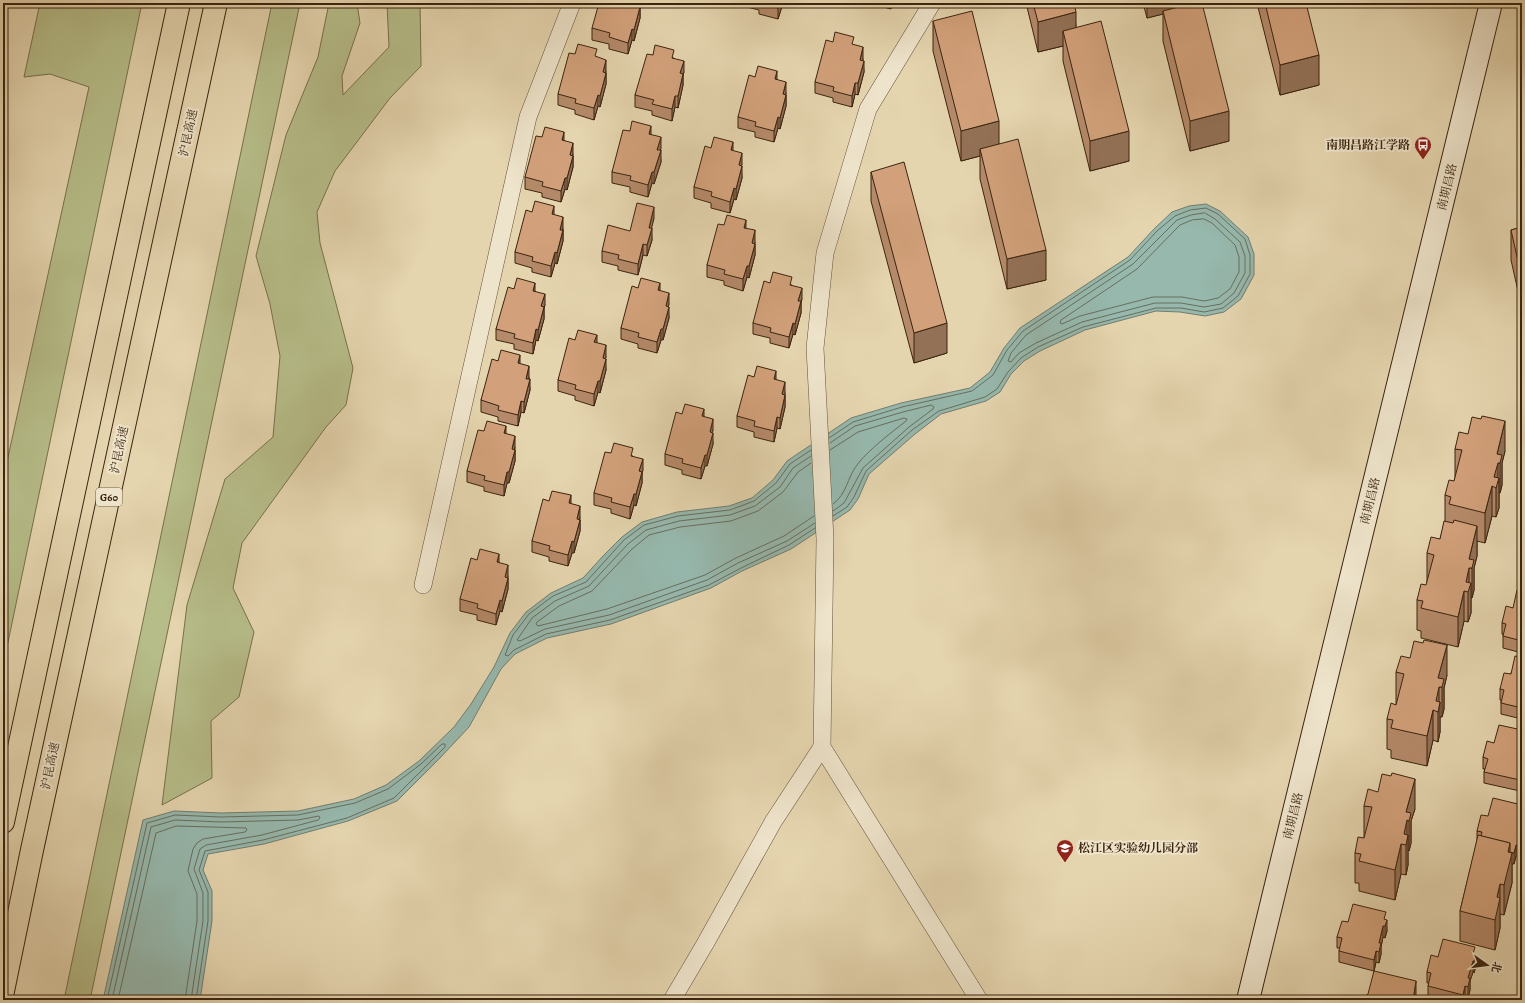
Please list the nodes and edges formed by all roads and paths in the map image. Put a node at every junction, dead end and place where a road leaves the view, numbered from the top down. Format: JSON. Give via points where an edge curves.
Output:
{"nodes":[{"id":1,"x":179,"y":3,"type":"edge"},
{"id":2,"x":216,"y":3,"type":"edge"},
{"id":3,"x":572,"y":3,"type":"edge"},
{"id":4,"x":932,"y":3,"type":"edge"},
{"id":5,"x":1492,"y":3,"type":"edge"},
{"id":6,"x":423,"y":585,"type":"dead end"},
{"id":7,"x":822,"y":747,"type":"junction"},
{"id":8,"x":3,"y":822,"type":"edge"},
{"id":9,"x":3,"y":991,"type":"edge"},
{"id":10,"x":672,"y":1000,"type":"edge"},
{"id":11,"x":979,"y":1000,"type":"edge"},
{"id":12,"x":1248,"y":1000,"type":"edge"}],
"edges":[{"from":1,"to":8,"type":"highway"},
{"from":2,"to":9,"type":"highway","name":"沪昆高速","number":"G60"},
{"from":3,"to":6,"type":"street","via":[[528,117]]},
{"from":4,"to":7,"type":"street","via":[[868,109],[825,253],[815,348],[825,539]]},
{"from":5,"to":12,"type":"main road","name":"南期昌路"},
{"from":7,"to":10,"type":"street","via":[[773,822]]},
{"from":7,"to":11,"type":"street"}]}
